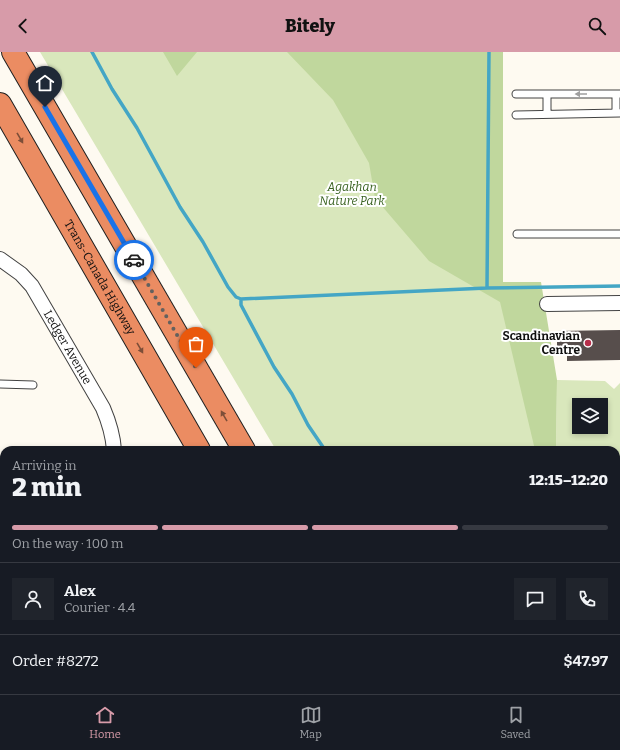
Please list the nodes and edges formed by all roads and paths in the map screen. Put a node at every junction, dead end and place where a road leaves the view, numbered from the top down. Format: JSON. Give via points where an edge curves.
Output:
{"nodes":[{"id":1,"x":13,"y":52,"type":"edge"},
{"id":2,"x":516,"y":94,"type":"dead end"},
{"id":3,"x":547,"y":94,"type":"junction"},
{"id":4,"x":618,"y":94,"type":"edge"},
{"id":5,"x":0,"y":104,"type":"edge"},
{"id":6,"x":618,"y":113,"type":"edge"},
{"id":7,"x":547,"y":114,"type":"junction"},
{"id":8,"x":516,"y":115,"type":"dead end"},
{"id":9,"x":517,"y":234,"type":"dead end"},
{"id":10,"x":620,"y":234,"type":"edge"},
{"id":11,"x":0,"y":258,"type":"edge"},
{"id":12,"x":620,"y":303,"type":"edge"},
{"id":13,"x":547,"y":304,"type":"dead end"},
{"id":14,"x":0,"y":384,"type":"edge"},
{"id":15,"x":33,"y":385,"type":"dead end"},
{"id":16,"x":114,"y":446,"type":"edge"},
{"id":17,"x":197,"y":446,"type":"edge"},
{"id":18,"x":242,"y":446,"type":"edge"}],
"edges":[{"from":18,"to":1,"type":"highway","one_way":true},
{"from":2,"to":3,"type":"lane"},
{"from":4,"to":3,"type":"lane","one_way":true},
{"from":3,"to":7,"type":"lane"},
{"from":4,"to":6,"type":"lane"},
{"from":5,"to":17,"type":"highway","name":"Trans-Canada Highway","one_way":true},
{"from":6,"to":7,"type":"lane"},
{"from":7,"to":8,"type":"lane"},
{"from":9,"to":10,"type":"lane"},
{"from":11,"to":16,"type":"street","name":"Ledger Avenue","via":[[32,286],[104,408]]},
{"from":12,"to":13,"type":"street"},
{"from":14,"to":15,"type":"lane"}]}
